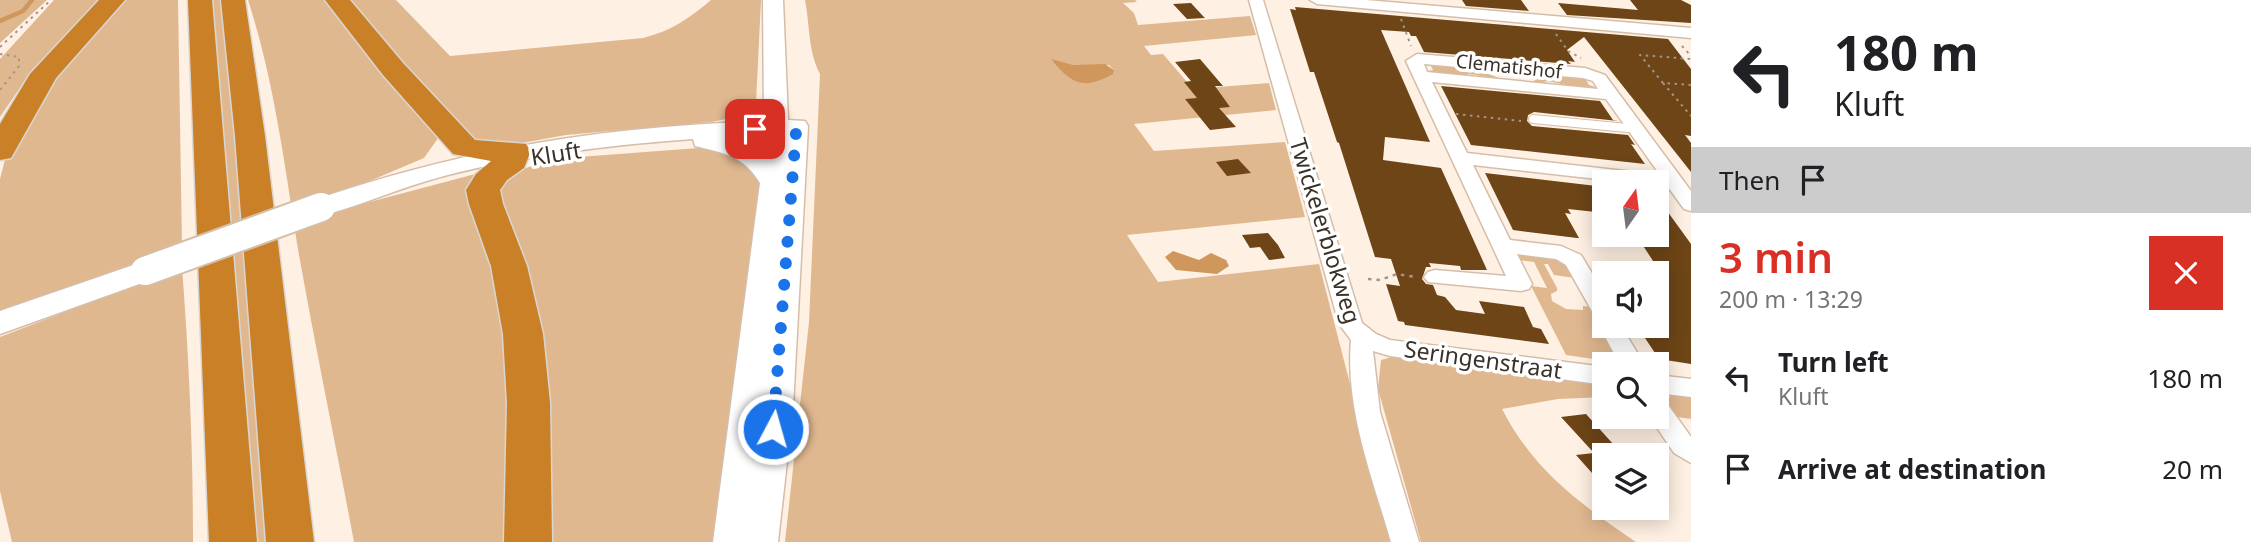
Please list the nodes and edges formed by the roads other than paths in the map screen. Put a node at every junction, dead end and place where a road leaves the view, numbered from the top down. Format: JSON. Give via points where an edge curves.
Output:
{"nodes":[{"id":1,"x":113,"y":0,"type":"edge"},
{"id":2,"x":200,"y":0,"type":"edge"},
{"id":3,"x":233,"y":0,"type":"edge"},
{"id":4,"x":337,"y":0,"type":"edge"},
{"id":5,"x":772,"y":0,"type":"edge"},
{"id":6,"x":790,"y":0,"type":"edge"},
{"id":7,"x":1256,"y":0,"type":"edge"},
{"id":8,"x":1317,"y":0,"type":"edge"},
{"id":9,"x":1489,"y":0,"type":"edge"},
{"id":10,"x":1501,"y":16,"type":"junction"},
{"id":11,"x":1691,"y":33,"type":"edge"},
{"id":12,"x":1419,"y":67,"type":"junction"},
{"id":13,"x":1611,"y":95,"type":"junction"},
{"id":14,"x":1533,"y":118,"type":"road end"},
{"id":15,"x":1638,"y":129,"type":"junction"},
{"id":16,"x":782,"y":133,"type":"junction"},
{"id":17,"x":700,"y":140,"type":"junction"},
{"id":18,"x":0,"y":151,"type":"edge"},
{"id":19,"x":514,"y":156,"type":"junction"},
{"id":20,"x":1461,"y":158,"type":"junction"},
{"id":21,"x":772,"y":181,"type":"junction"},
{"id":22,"x":1674,"y":182,"type":"junction"},
{"id":23,"x":1691,"y":205,"type":"edge"},
{"id":24,"x":1503,"y":246,"type":"junction"},
{"id":25,"x":1435,"y":277,"type":"road end"},
{"id":26,"x":1592,"y":292,"type":"edge"},
{"id":27,"x":0,"y":323,"type":"edge"},
{"id":28,"x":1363,"y":338,"type":"junction"},
{"id":29,"x":1592,"y":374,"type":"edge"},
{"id":30,"x":1669,"y":385,"type":"edge"},
{"id":31,"x":1691,"y":388,"type":"edge"},
{"id":32,"x":1669,"y":426,"type":"edge"},
{"id":33,"x":1691,"y":453,"type":"edge"},
{"id":34,"x":293,"y":531,"type":"edge"},
{"id":35,"x":233,"y":542,"type":"edge"},
{"id":36,"x":528,"y":542,"type":"edge"},
{"id":37,"x":733,"y":542,"type":"edge"},
{"id":38,"x":758,"y":542,"type":"edge"},
{"id":39,"x":1405,"y":542,"type":"edge"}],
"edges":[{"from":1,"to":18,"type":"highway","via":[[44,74]]},
{"from":2,"to":35,"type":"highway"},
{"from":3,"to":34,"type":"highway"},
{"from":4,"to":19,"type":"highway","via":[[464,147]]},
{"from":5,"to":16,"type":"main road"},
{"from":6,"to":16,"type":"main road","via":[[796,59]]},
{"from":7,"to":28,"type":"street","name":"Twickelerblokweg","via":[[1350,324]]},
{"from":8,"to":10,"type":"street"},
{"from":9,"to":10,"type":"street"},
{"from":10,"to":11,"type":"street"},
{"from":12,"to":13,"type":"street","name":"Clematishof"},
{"from":12,"to":13,"type":"street","name":"Clematishof","via":[[1593,75]]},
{"from":12,"to":20,"type":"street","name":"Clematishof"},
{"from":13,"to":15,"type":"street","name":"Clematishof"},
{"from":14,"to":15,"type":"lane"},
{"from":15,"to":22,"type":"street","name":"Clematishof"},
{"from":16,"to":17,"type":"main road","name":"Kluft"},
{"from":16,"to":19,"type":"main road","name":"Kluft","via":[[643,134]]},
{"from":16,"to":21,"type":"main road"},
{"from":16,"to":38,"type":"main road","via":[[776,408]]},
{"from":17,"to":19,"type":"main road","name":"Kluft"},
{"from":17,"to":21,"type":"main road","via":[[756,157]]},
{"from":19,"to":27,"type":"main road","name":"Kluft","bridge":true,"via":[[321,207]]},
{"from":19,"to":36,"type":"highway","via":[[489,179],[483,198],[505,251],[523,321],[530,411]]},
{"from":20,"to":22,"type":"street"},
{"from":20,"to":24,"type":"street","name":"Clematishof"},
{"from":21,"to":37,"type":"main road"},
{"from":22,"to":23,"type":"street","name":"Clematishof"},
{"from":24,"to":25,"type":"street","name":"Clematishof","via":[[1521,284]]},
{"from":24,"to":26,"type":"street","via":[[1561,253],[1574,260]]},
{"from":28,"to":29,"type":"street","name":"Seringenstraat","via":[[1390,348]]},
{"from":28,"to":39,"type":"street","name":"Twickelerblokweg","via":[[1362,391]]},
{"from":30,"to":31,"type":"street"},
{"from":32,"to":33,"type":"street"}]}
